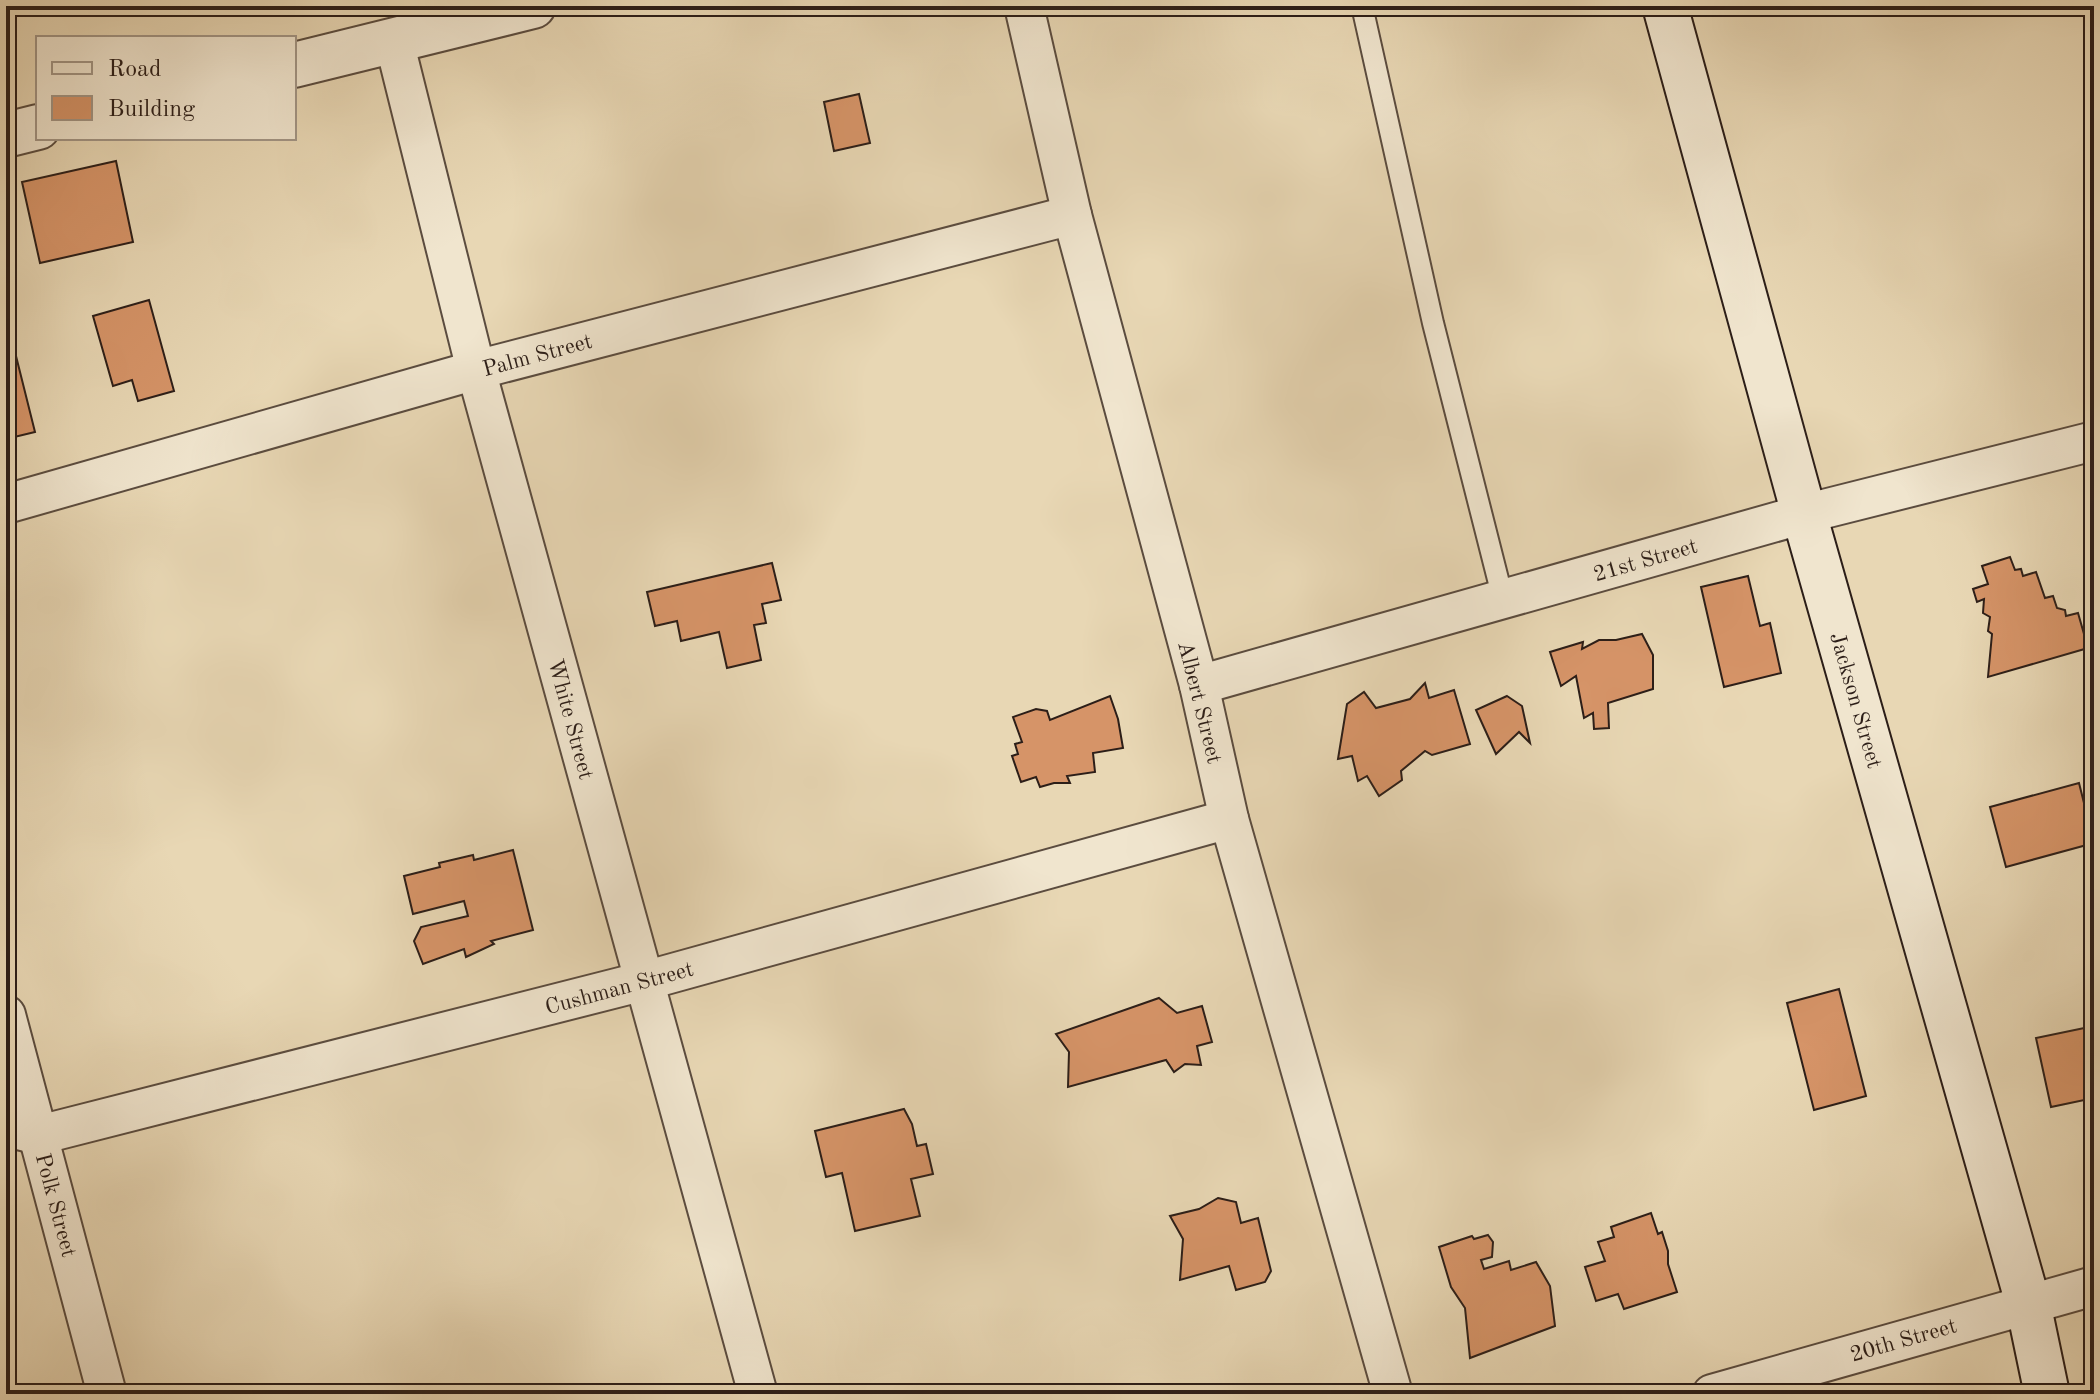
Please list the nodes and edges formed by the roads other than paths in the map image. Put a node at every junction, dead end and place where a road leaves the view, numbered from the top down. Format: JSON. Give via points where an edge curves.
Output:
{"nodes":[{"id":1,"x":533,"y":6,"type":"edge"},
{"id":2,"x":1024,"y":6,"type":"edge"},
{"id":3,"x":1362,"y":6,"type":"edge"},
{"id":4,"x":1665,"y":6,"type":"edge"},
{"id":5,"x":394,"y":41,"type":"junction"},
{"id":6,"x":296,"y":65,"type":"edge"},
{"id":7,"x":36,"y":128,"type":"edge"},
{"id":8,"x":6,"y":135,"type":"edge"},
{"id":9,"x":1072,"y":215,"type":"junction"},
{"id":10,"x":476,"y":370,"type":"junction"},
{"id":11,"x":2094,"y":441,"type":"edge"},
{"id":12,"x":6,"y":504,"type":"edge"},
{"id":13,"x":1804,"y":514,"type":"junction"},
{"id":14,"x":1503,"y":599,"type":"junction"},
{"id":15,"x":1199,"y":685,"type":"junction"},
{"id":16,"x":1229,"y":819,"type":"junction"},
{"id":17,"x":644,"y":981,"type":"junction"},
{"id":18,"x":6,"y":1015,"type":"edge"},
{"id":19,"x":22,"y":1131,"type":"edge"},
{"id":20,"x":2094,"y":1286,"type":"edge"},
{"id":21,"x":2028,"y":1303,"type":"junction"},
{"id":22,"x":107,"y":1394,"type":"edge"},
{"id":23,"x":758,"y":1394,"type":"edge"},
{"id":24,"x":1393,"y":1394,"type":"edge"},
{"id":25,"x":1712,"y":1394,"type":"edge"},
{"id":26,"x":2047,"y":1394,"type":"edge"}],
"edges":[{"from":1,"to":5,"type":"main road"},
{"from":2,"to":9,"type":"street","name":"Albert Street"},
{"from":3,"to":14,"type":"lane","via":[[1433,323]]},
{"from":4,"to":13,"type":"main road","name":"Jackson Street"},
{"from":5,"to":6,"type":"main road"},
{"from":5,"to":10,"type":"street","name":"White Street"},
{"from":7,"to":8,"type":"main road"},
{"from":9,"to":10,"type":"street","name":"Palm Street"},
{"from":9,"to":15,"type":"street","name":"Albert Street"},
{"from":10,"to":12,"type":"street","name":"Palm Street"},
{"from":10,"to":17,"type":"street","name":"White Street"},
{"from":11,"to":13,"type":"street","name":"21st Street"},
{"from":13,"to":14,"type":"street","name":"21st Street"},
{"from":13,"to":21,"type":"main road","name":"Jackson Street"},
{"from":14,"to":15,"type":"street","name":"21st Street"},
{"from":15,"to":16,"type":"street","name":"Albert Street"},
{"from":16,"to":17,"type":"street","name":"Cushman Street"},
{"from":16,"to":24,"type":"street","name":"Albert Street"},
{"from":17,"to":19,"type":"street","name":"Cushman Street"},
{"from":17,"to":23,"type":"street","name":"White Street"},
{"from":18,"to":19,"type":"street","name":"Polk Street"},
{"from":19,"to":22,"type":"street","name":"Polk Street"},
{"from":20,"to":21,"type":"street","name":"20th Street"},
{"from":21,"to":25,"type":"street","name":"20th Street"},
{"from":21,"to":26,"type":"main road","name":"Jackson Street"}]}
